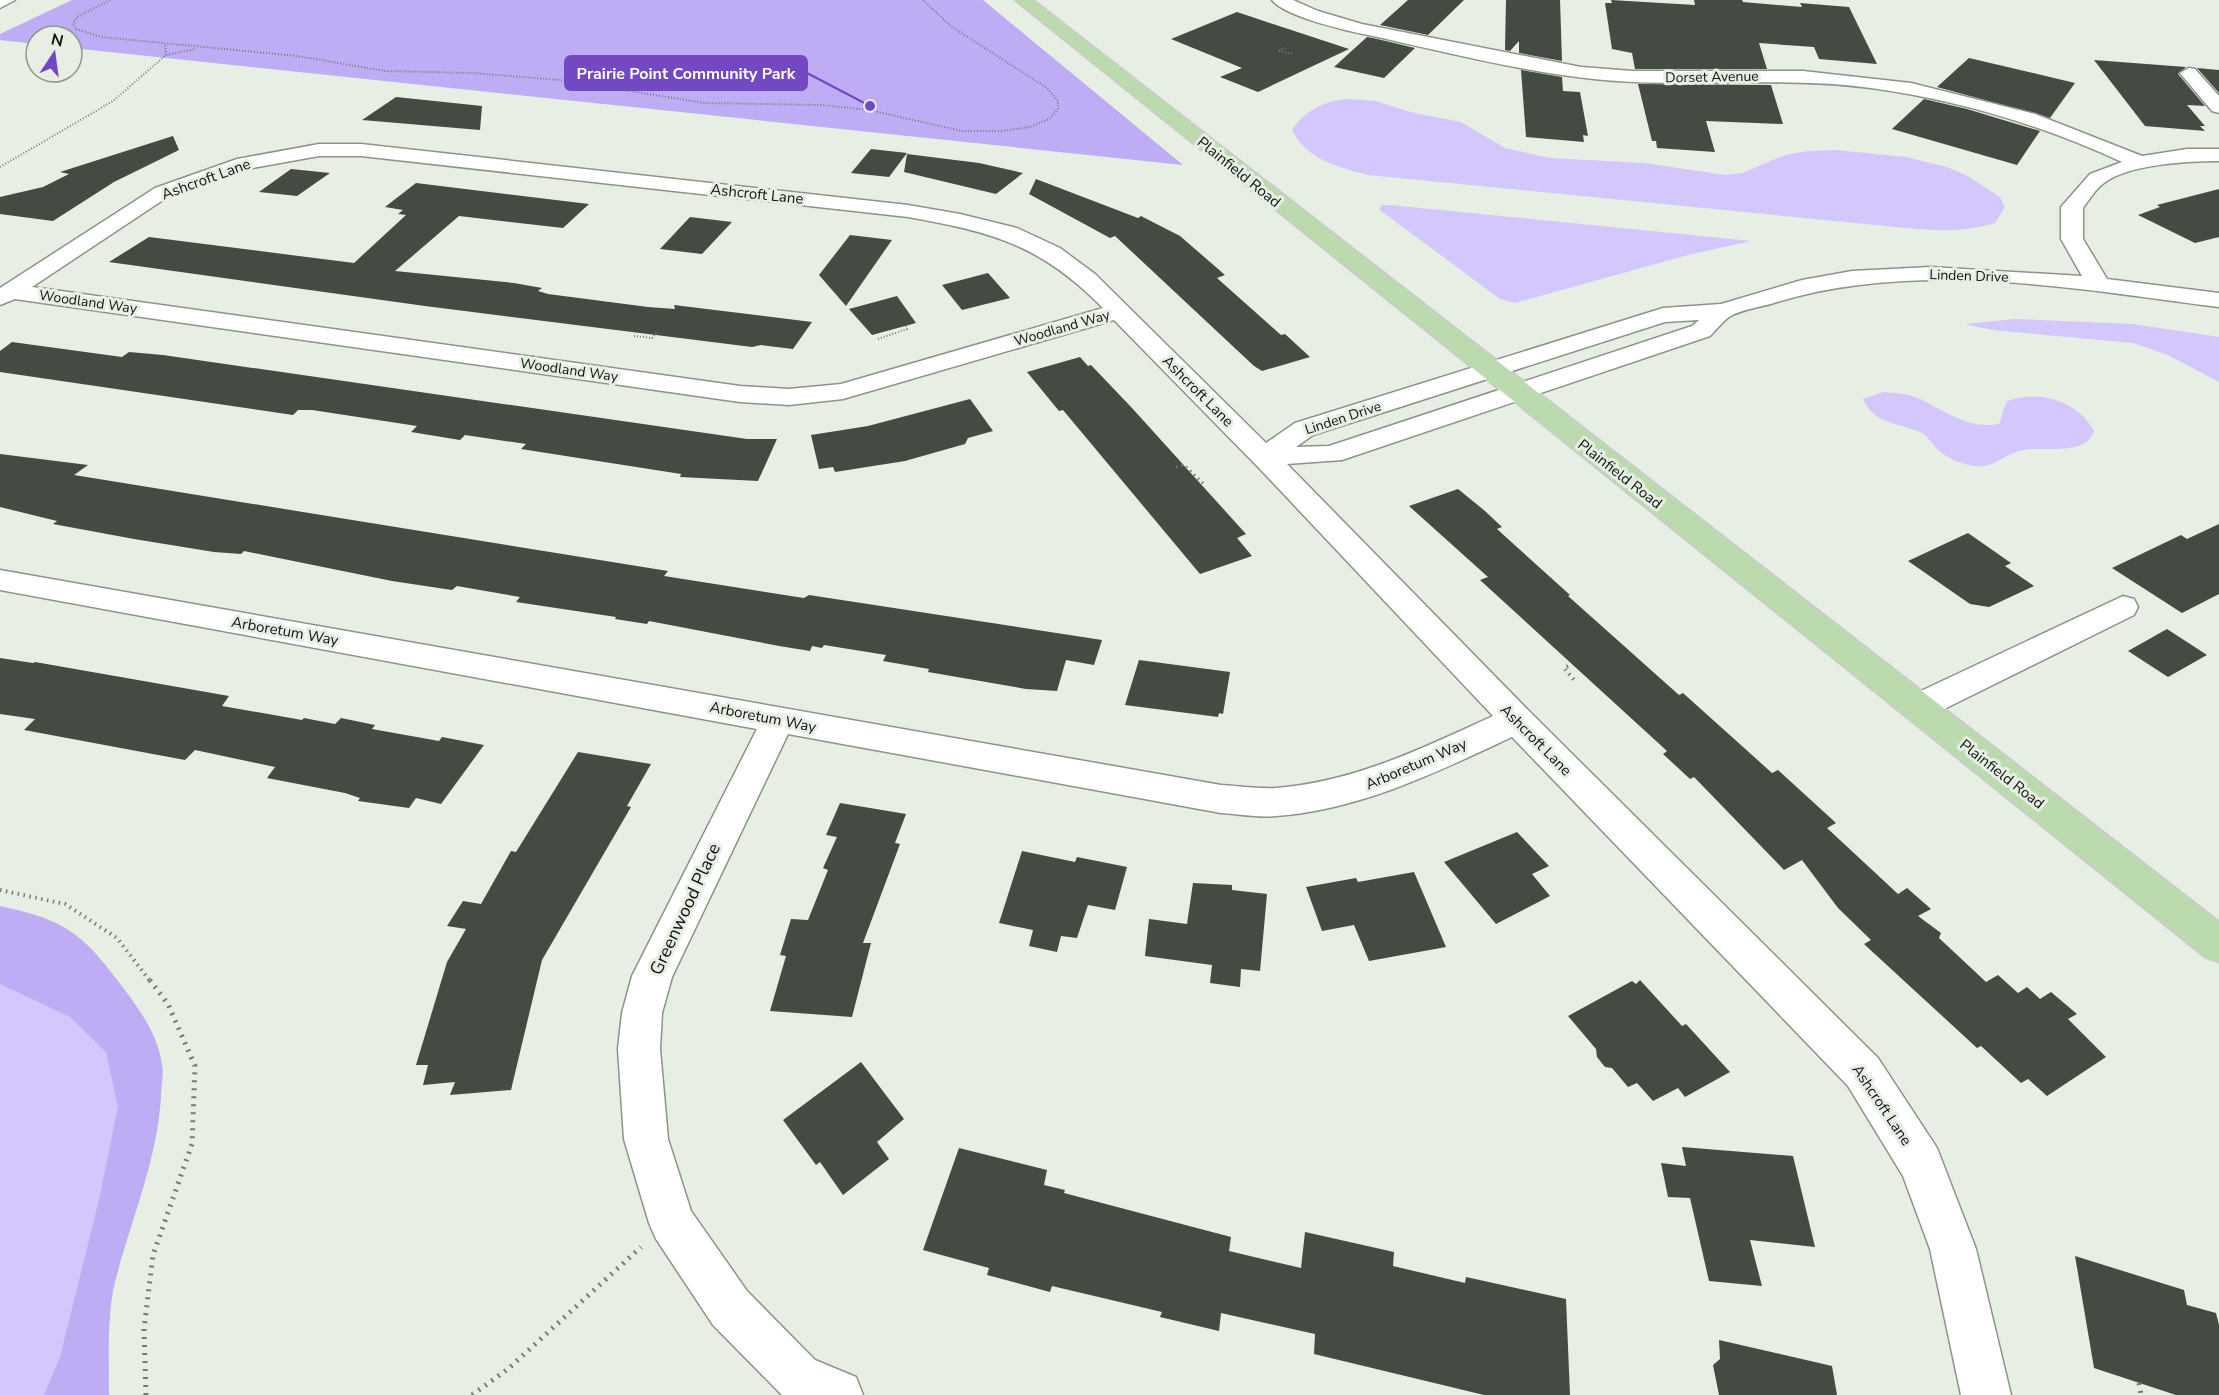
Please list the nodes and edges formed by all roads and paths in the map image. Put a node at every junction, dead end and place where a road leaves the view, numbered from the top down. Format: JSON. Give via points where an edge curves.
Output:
{"nodes":[{"id":1,"x":7,"y":0,"type":"edge"},
{"id":2,"x":110,"y":0,"type":"edge"},
{"id":3,"x":923,"y":0,"type":"edge"},
{"id":4,"x":1023,"y":0,"type":"edge"},
{"id":5,"x":1280,"y":0,"type":"edge"},
{"id":6,"x":0,"y":3,"type":"edge"},
{"id":7,"x":165,"y":44,"type":"junction"},
{"id":8,"x":212,"y":48,"type":"junction"},
{"id":9,"x":1286,"y":48,"type":"dead end"},
{"id":10,"x":1293,"y":54,"type":"dead end"},
{"id":11,"x":166,"y":56,"type":"junction"},
{"id":12,"x":2189,"y":73,"type":"dead end"},
{"id":13,"x":2219,"y":107,"type":"edge"},
{"id":14,"x":2219,"y":155,"type":"edge"},
{"id":15,"x":2140,"y":162,"type":"junction"},
{"id":16,"x":0,"y":167,"type":"edge"},
{"id":17,"x":2098,"y":284,"type":"junction"},
{"id":18,"x":5,"y":295,"type":"edge"},
{"id":19,"x":2219,"y":300,"type":"edge"},
{"id":20,"x":1119,"y":311,"type":"junction"},
{"id":21,"x":1723,"y":311,"type":"junction"},
{"id":22,"x":906,"y":326,"type":"dead end"},
{"id":23,"x":658,"y":332,"type":"dead end"},
{"id":24,"x":634,"y":336,"type":"dead end"},
{"id":25,"x":878,"y":339,"type":"dead end"},
{"id":26,"x":1490,"y":371,"type":"junction"},
{"id":27,"x":1515,"y":391,"type":"junction"},
{"id":28,"x":1264,"y":456,"type":"junction"},
{"id":29,"x":1176,"y":467,"type":"dead end"},
{"id":30,"x":1204,"y":484,"type":"dead end"},
{"id":31,"x":0,"y":580,"type":"edge"},
{"id":32,"x":2123,"y":607,"type":"dead end"},
{"id":33,"x":1568,"y":666,"type":"dead end"},
{"id":34,"x":1574,"y":680,"type":"dead end"},
{"id":35,"x":1918,"y":707,"type":"junction"},
{"id":36,"x":1517,"y":720,"type":"junction"},
{"id":37,"x":778,"y":721,"type":"junction"},
{"id":38,"x":0,"y":890,"type":"edge"},
{"id":39,"x":2219,"y":945,"type":"edge"},
{"id":40,"x":672,"y":1223,"type":"junction"},
{"id":41,"x":2139,"y":1383,"type":"dead end"},
{"id":42,"x":146,"y":1395,"type":"edge"},
{"id":43,"x":472,"y":1395,"type":"edge"},
{"id":44,"x":838,"y":1395,"type":"edge"},
{"id":45,"x":1986,"y":1395,"type":"edge"},
{"id":46,"x":2141,"y":1395,"type":"edge"}],
"edges":[{"from":1,"to":6,"type":"street"},
{"from":2,"to":7,"type":"path","via":[[77,17],[73,23],[76,29],[101,37]]},
{"from":3,"to":8,"type":"path","via":[[952,27],[1047,88],[1058,101],[1058,109],[1049,119],[1030,127],[962,131],[869,110],[705,103],[560,80],[385,71],[297,56]]},
{"from":4,"to":26,"type":"main road","name":"Plainfield Road"},
{"from":5,"to":15,"type":"street","name":"Dorset Avenue","via":[[1353,27],[1569,71],[1656,78],[1798,76],[1938,94],[2040,122]]},
{"from":7,"to":8,"type":"path"},
{"from":7,"to":11,"type":"path"},
{"from":8,"to":11,"type":"path"},
{"from":9,"to":10,"type":"path","via":[[1278,51]]},
{"from":11,"to":16,"type":"path","via":[[113,101]]},
{"from":12,"to":13,"type":"street"},
{"from":14,"to":15,"type":"street"},
{"from":15,"to":17,"type":"street","via":[[2097,178],[2072,207],[2072,239]]},
{"from":17,"to":19,"type":"street","name":"Linden Drive"},
{"from":17,"to":21,"type":"street","name":"Linden Drive","via":[[1968,274],[1892,275],[1810,285]]},
{"from":18,"to":20,"type":"street","name":"Woodland Way","via":[[740,394],[789,397],[843,391]]},
{"from":18,"to":20,"type":"street","name":"Ashcroft Lane","via":[[162,192],[248,162],[319,150],[361,150],[960,220],[1009,233],[1052,252]]},
{"from":20,"to":28,"type":"street","name":"Ashcroft Lane"},
{"from":21,"to":26,"type":"street","name":"Linden Drive","via":[[1663,315]]},
{"from":21,"to":27,"type":"street","name":"Linden Drive","via":[[1701,331]]},
{"from":22,"to":25,"type":"path","via":[[907,329]]},
{"from":23,"to":24,"type":"path","via":[[652,338]]},
{"from":26,"to":27,"type":"main road","name":"Plainfield Road"},
{"from":26,"to":28,"type":"street","name":"Linden Drive","via":[[1304,429]]},
{"from":27,"to":28,"type":"street","name":"Linden Drive","via":[[1332,454]]},
{"from":27,"to":35,"type":"main road","name":"Plainfield Road"},
{"from":28,"to":36,"type":"street","name":"Ashcroft Lane"},
{"from":29,"to":30,"type":"path","via":[[1184,465]]},
{"from":31,"to":37,"type":"street","name":"Arboretum Way"},
{"from":32,"to":35,"type":"street"},
{"from":33,"to":34,"type":"path","via":[[1564,668]]},
{"from":35,"to":39,"type":"main road","name":"Plainfield Road"},
{"from":36,"to":37,"type":"street","name":"Arboretum Way","via":[[1367,785],[1275,802],[1221,799]]},
{"from":36,"to":45,"type":"street","name":"Ashcroft Lane","via":[[1863,1072],[1921,1164],[1953,1249]]},
{"from":37,"to":40,"type":"street","name":"Greenwood Place","via":[[666,944],[642,1013],[639,1049],[646,1139]]},
{"from":38,"to":42,"type":"path","via":[[65,904],[117,938],[168,1004],[195,1066],[192,1144],[153,1255],[144,1329]]},
{"from":40,"to":43,"type":"path","via":[[615,1269],[508,1369]]},
{"from":40,"to":44,"type":"street","name":"Greenwood Place","via":[[730,1308],[798,1377]]},
{"from":41,"to":46,"type":"path"}]}
